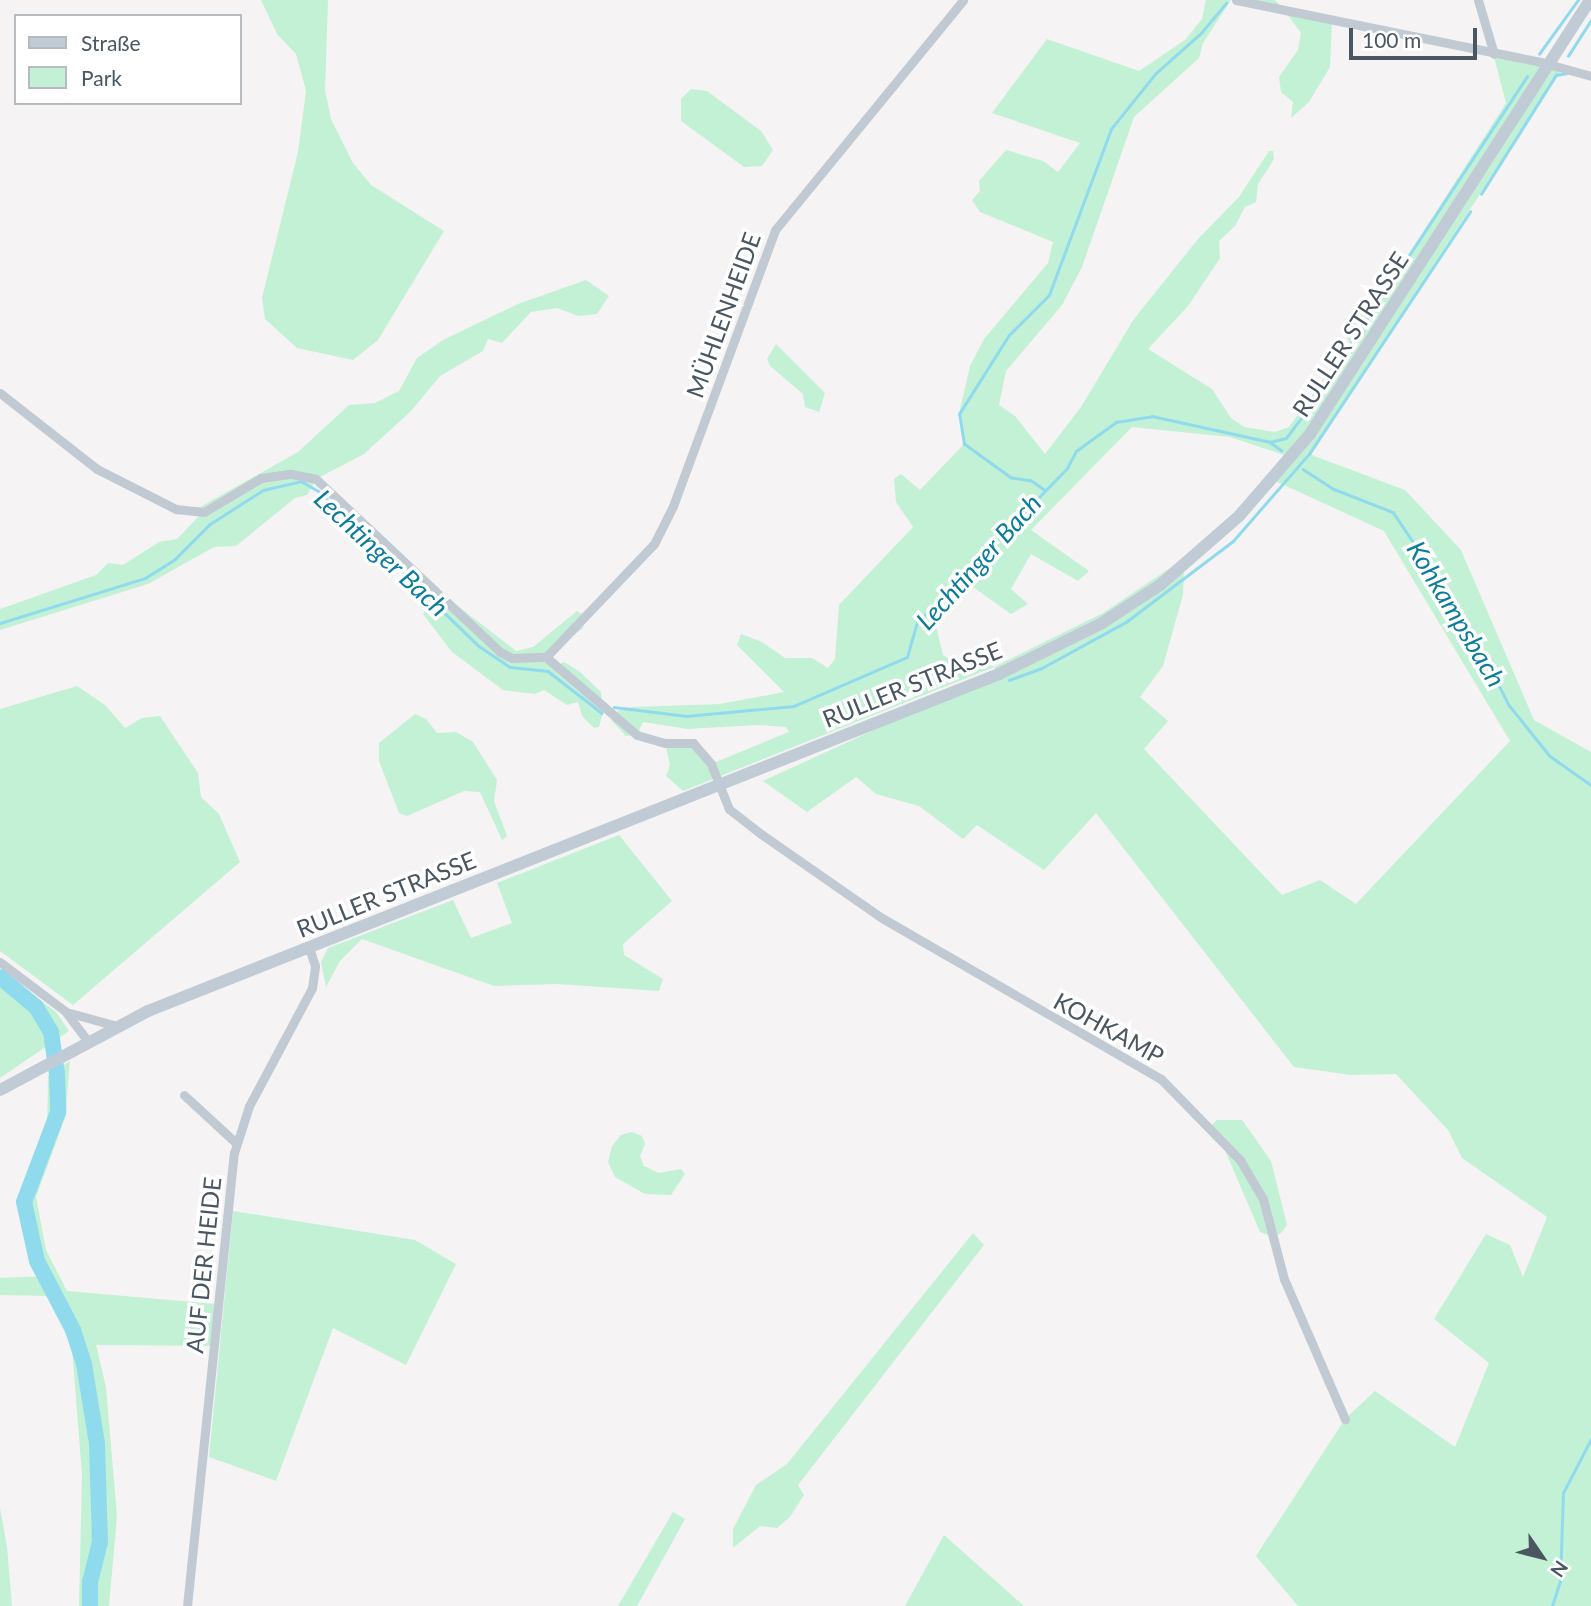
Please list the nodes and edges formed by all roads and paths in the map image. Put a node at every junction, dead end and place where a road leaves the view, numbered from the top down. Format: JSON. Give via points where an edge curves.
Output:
{"nodes":[{"id":1,"x":963,"y":0,"type":"edge"},
{"id":2,"x":1236,"y":0,"type":"edge"},
{"id":3,"x":1478,"y":0,"type":"edge"},
{"id":4,"x":1590,"y":0,"type":"edge"},
{"id":5,"x":1494,"y":54,"type":"junction"},
{"id":6,"x":1549,"y":63,"type":"junction"},
{"id":7,"x":1591,"y":76,"type":"edge"},
{"id":8,"x":0,"y":393,"type":"edge"},
{"id":9,"x":545,"y":657,"type":"junction"},
{"id":10,"x":720,"y":786,"type":"junction"},
{"id":11,"x":309,"y":947,"type":"junction"},
{"id":12,"x":0,"y":962,"type":"edge"},
{"id":13,"x":65,"y":1011,"type":"junction"},
{"id":14,"x":117,"y":1026,"type":"junction"},
{"id":15,"x":87,"y":1040,"type":"junction"},
{"id":16,"x":0,"y":1090,"type":"edge"},
{"id":17,"x":184,"y":1095,"type":"dead end"},
{"id":18,"x":236,"y":1143,"type":"junction"},
{"id":19,"x":1345,"y":1419,"type":"dead end"},
{"id":20,"x":187,"y":1606,"type":"edge"}],
"edges":[{"from":1,"to":9,"type":"street","name":"MÜHLENHEIDE","via":[[775,230],[682,484],[654,544]]},
{"from":2,"to":5,"type":"street"},
{"from":3,"to":5,"type":"street"},
{"from":4,"to":6,"type":"main road","name":"RULLER STRASSE"},
{"from":5,"to":6,"type":"street"},
{"from":6,"to":7,"type":"street"},
{"from":6,"to":10,"type":"main road","name":"RULLER STRASSE","via":[[1310,434],[1265,489],[1184,567],[1102,623],[1036,657]]},
{"from":8,"to":9,"type":"street","via":[[97,469],[176,509],[204,512],[261,478],[291,474],[316,479],[500,652],[512,658]]},
{"from":9,"to":10,"type":"street","name":"KOHKAMP","via":[[637,735],[665,743],[693,743],[706,757]]},
{"from":10,"to":11,"type":"main road","name":"RULLER STRASSE"},
{"from":10,"to":19,"type":"street","name":"KOHKAMP","via":[[729,808],[741,819],[882,918],[1161,1079],[1240,1160],[1263,1199],[1284,1279]]},
{"from":11,"to":14,"type":"main road","name":"RULLER STRASSE"},
{"from":11,"to":18,"type":"street","name":"AUF DER HEIDE","via":[[315,966],[312,988],[249,1106]]},
{"from":12,"to":13,"type":"street"},
{"from":13,"to":14,"type":"street"},
{"from":13,"to":15,"type":"street"},
{"from":14,"to":15,"type":"main road","name":"RULLER STRASSE"},
{"from":15,"to":16,"type":"main road","name":"RULLER STRASSE"},
{"from":17,"to":18,"type":"street"},
{"from":18,"to":20,"type":"street","name":"AUF DER HEIDE"}]}
